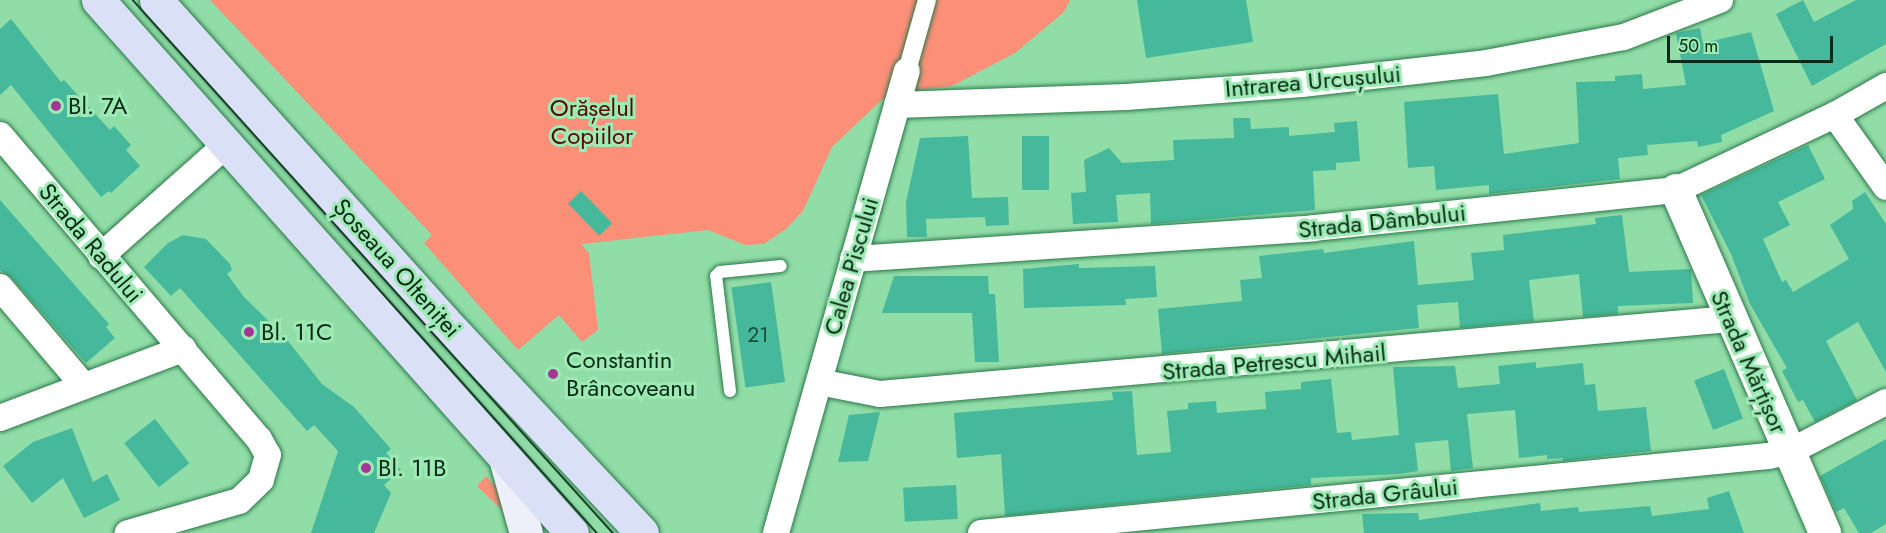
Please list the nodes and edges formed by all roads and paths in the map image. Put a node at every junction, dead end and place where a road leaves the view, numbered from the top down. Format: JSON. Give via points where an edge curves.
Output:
{"nodes":[{"id":1,"x":98,"y":0,"type":"edge"},
{"id":2,"x":156,"y":0,"type":"edge"},
{"id":3,"x":927,"y":0,"type":"edge"},
{"id":4,"x":1720,"y":0,"type":"edge"},
{"id":5,"x":907,"y":71,"type":"joint"},
{"id":6,"x":1886,"y":86,"type":"edge"},
{"id":7,"x":897,"y":105,"type":"junction"},
{"id":8,"x":1835,"y":115,"type":"junction"},
{"id":9,"x":0,"y":136,"type":"edge"},
{"id":10,"x":227,"y":144,"type":"junction"},
{"id":11,"x":1886,"y":188,"type":"edge"},
{"id":12,"x":1676,"y":190,"type":"junction"},
{"id":13,"x":101,"y":256,"type":"junction"},
{"id":14,"x":853,"y":259,"type":"junction"},
{"id":15,"x":781,"y":266,"type":"dead end"},
{"id":16,"x":0,"y":287,"type":"edge"},
{"id":17,"x":1730,"y":319,"type":"junction"},
{"id":18,"x":183,"y":350,"type":"junction"},
{"id":19,"x":819,"y":382,"type":"junction"},
{"id":20,"x":84,"y":386,"type":"junction"},
{"id":21,"x":729,"y":391,"type":"dead end"},
{"id":22,"x":1886,"y":402,"type":"edge"},
{"id":23,"x":0,"y":418,"type":"edge"},
{"id":24,"x":1789,"y":452,"type":"junction"},
{"id":25,"x":505,"y":458,"type":"junction"},
{"id":26,"x":640,"y":532,"type":"edge"},
{"id":27,"x":128,"y":533,"type":"edge"},
{"id":28,"x":526,"y":533,"type":"edge"},
{"id":29,"x":572,"y":533,"type":"edge"},
{"id":30,"x":776,"y":533,"type":"edge"},
{"id":31,"x":981,"y":533,"type":"edge"},
{"id":32,"x":1824,"y":533,"type":"edge"}],
"edges":[{"from":1,"to":10,"type":"main road","name":"Șoseaua Olteniței"},
{"from":2,"to":26,"type":"main road","name":"Șoseaua Olteniței","via":[[443,320]]},
{"from":3,"to":5,"type":"street","name":"Calea Piscului"},
{"from":4,"to":7,"type":"street","name":"Intrarea Urcușului","via":[[1624,37],[1486,63],[1302,84],[1126,97]]},
{"from":5,"to":7,"type":"street","name":"Calea Piscului"},
{"from":6,"to":8,"type":"street","name":"Strada Dâmbului"},
{"from":7,"to":14,"type":"street","name":"Calea Piscului"},
{"from":8,"to":11,"type":"street"},
{"from":8,"to":12,"type":"street","name":"Strada Dâmbului"},
{"from":9,"to":13,"type":"street","name":"Strada Radului"},
{"from":10,"to":13,"type":"street"},
{"from":10,"to":25,"type":"main road","name":"Șoseaua Olteniței"},
{"from":12,"to":14,"type":"street","name":"Strada Dâmbului","via":[[1314,228]]},
{"from":12,"to":17,"type":"street","name":"Strada Mărțișor"},
{"from":13,"to":18,"type":"street","name":"Strada Radului"},
{"from":14,"to":19,"type":"street","name":"Calea Piscului"},
{"from":15,"to":21,"type":"lane","via":[[720,272],[716,276]]},
{"from":16,"to":20,"type":"street"},
{"from":17,"to":19,"type":"street","name":"Strada Petrescu Mihail","via":[[903,392],[870,393]]},
{"from":17,"to":24,"type":"street","name":"Strada Mărțișor"},
{"from":18,"to":20,"type":"street"},
{"from":18,"to":27,"type":"street","name":"Strada Radului","via":[[259,439],[268,455],[266,471],[256,489],[239,501]]},
{"from":19,"to":30,"type":"street","name":"Calea Piscului"},
{"from":20,"to":23,"type":"street"},
{"from":22,"to":24,"type":"street"},
{"from":24,"to":31,"type":"street","name":"Strada Grâului"},
{"from":24,"to":32,"type":"street","name":"Strada Mărțișor"},
{"from":25,"to":28,"type":"main road"},
{"from":25,"to":29,"type":"main road","name":"Șoseaua Olteniței"}]}
